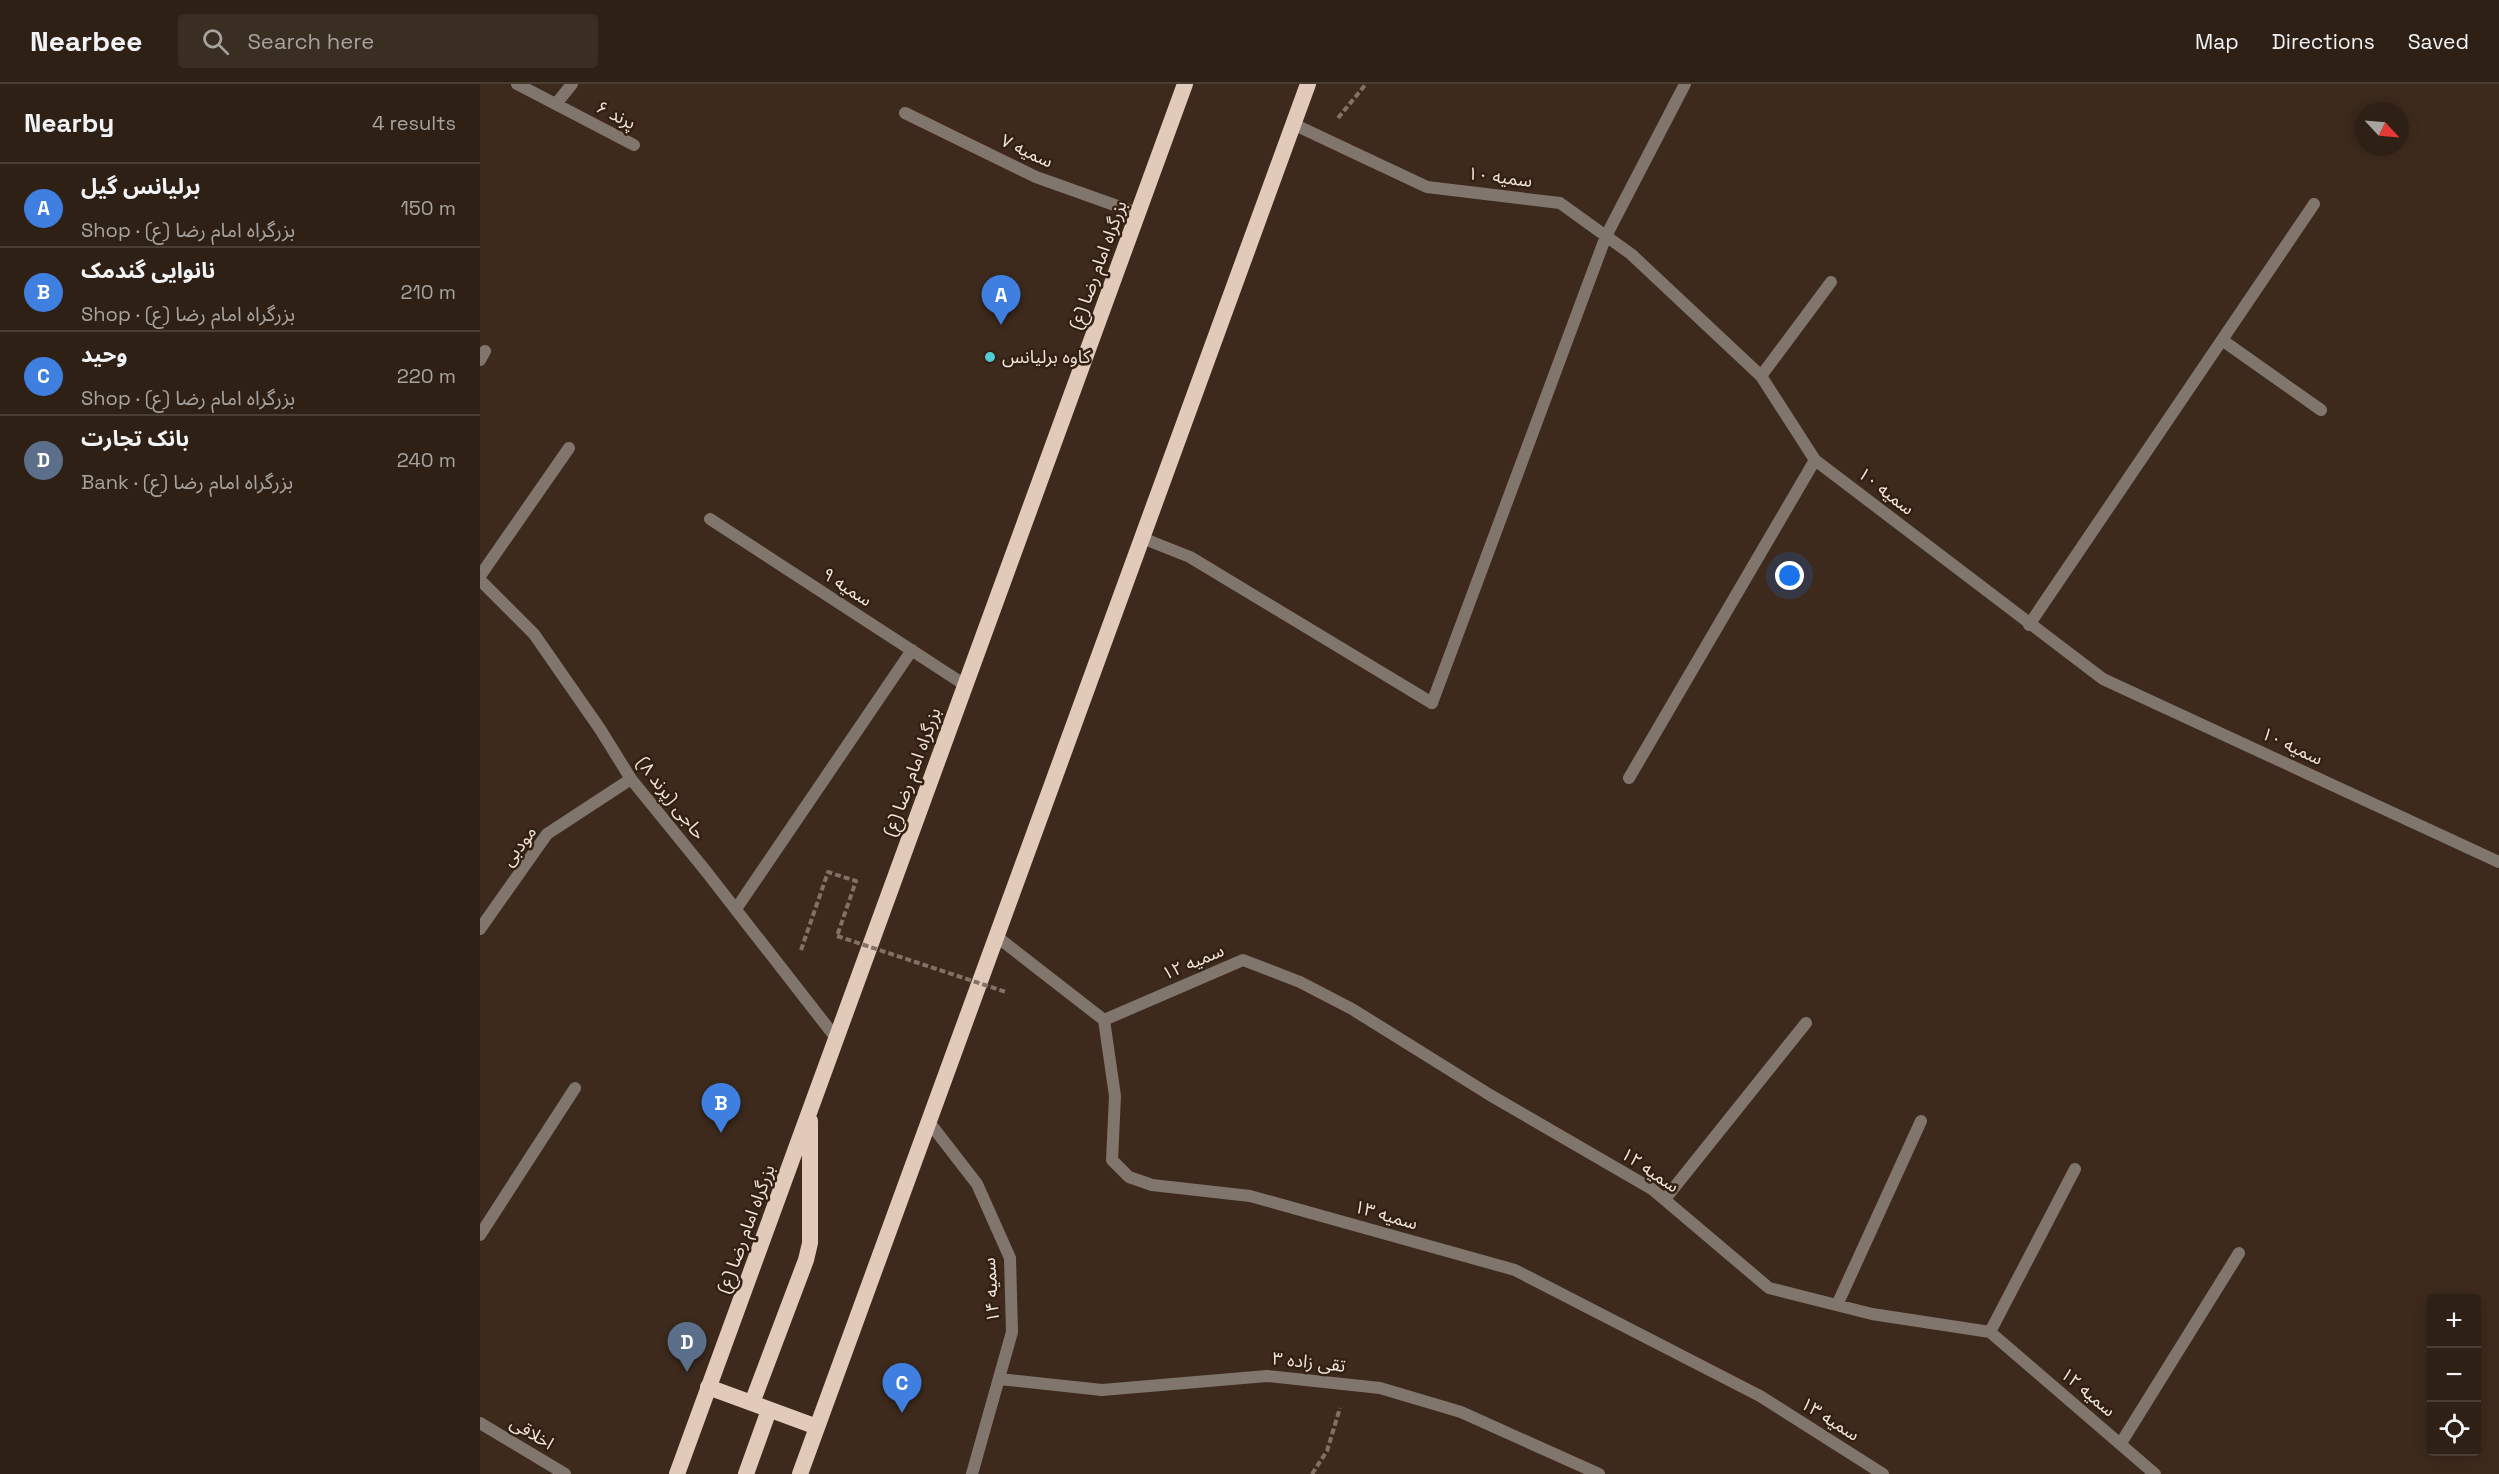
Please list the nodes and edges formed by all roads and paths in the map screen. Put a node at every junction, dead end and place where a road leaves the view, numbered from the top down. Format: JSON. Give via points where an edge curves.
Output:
{"nodes":[{"id":1,"x":517,"y":84,"type":"edge"},
{"id":2,"x":572,"y":84,"type":"edge"},
{"id":3,"x":1185,"y":84,"type":"edge"},
{"id":4,"x":1308,"y":84,"type":"edge"},
{"id":5,"x":1366,"y":84,"type":"edge"},
{"id":6,"x":1685,"y":84,"type":"edge"},
{"id":7,"x":556,"y":104,"type":"junction"},
{"id":8,"x":905,"y":113,"type":"dead end"},
{"id":9,"x":1293,"y":124,"type":"junction"},
{"id":10,"x":1322,"y":137,"type":"junction"},
{"id":11,"x":634,"y":145,"type":"dead end"},
{"id":12,"x":2314,"y":204,"type":"dead end"},
{"id":13,"x":1137,"y":213,"type":"junction"},
{"id":14,"x":1606,"y":236,"type":"junction"},
{"id":15,"x":1832,"y":282,"type":"dead end"},
{"id":16,"x":2222,"y":340,"type":"junction"},
{"id":17,"x":1761,"y":376,"type":"junction"},
{"id":18,"x":2321,"y":410,"type":"dead end"},
{"id":19,"x":569,"y":448,"type":"dead end"},
{"id":20,"x":1815,"y":460,"type":"junction"},
{"id":21,"x":710,"y":519,"type":"dead end"},
{"id":22,"x":1142,"y":538,"type":"junction"},
{"id":23,"x":480,"y":578,"type":"edge"},
{"id":24,"x":2029,"y":625,"type":"junction"},
{"id":25,"x":912,"y":650,"type":"junction"},
{"id":26,"x":965,"y":685,"type":"junction"},
{"id":27,"x":1629,"y":778,"type":"dead end"},
{"id":28,"x":631,"y":779,"type":"junction"},
{"id":29,"x":2499,"y":862,"type":"edge"},
{"id":30,"x":736,"y":909,"type":"junction"},
{"id":31,"x":480,"y":929,"type":"edge"},
{"id":32,"x":996,"y":936,"type":"junction"},
{"id":33,"x":790,"y":979,"type":"junction"},
{"id":34,"x":1006,"y":992,"type":"dead end"},
{"id":35,"x":1104,"y":1020,"type":"junction"},
{"id":36,"x":1806,"y":1023,"type":"dead end"},
{"id":37,"x":836,"y":1038,"type":"junction"},
{"id":38,"x":575,"y":1088,"type":"dead end"},
{"id":39,"x":810,"y":1111,"type":"junction"},
{"id":40,"x":1921,"y":1121,"type":"dead end"},
{"id":41,"x":929,"y":1122,"type":"junction"},
{"id":42,"x":2075,"y":1169,"type":"dead end"},
{"id":43,"x":1665,"y":1199,"type":"junction"},
{"id":44,"x":480,"y":1235,"type":"edge"},
{"id":45,"x":2239,"y":1253,"type":"dead end"},
{"id":46,"x":1837,"y":1305,"type":"junction"},
{"id":47,"x":1990,"y":1332,"type":"junction"},
{"id":48,"x":999,"y":1379,"type":"junction"},
{"id":49,"x":1348,"y":1384,"type":"junction"},
{"id":50,"x":708,"y":1388,"type":"junction"},
{"id":51,"x":752,"y":1403,"type":"junction"},
{"id":52,"x":770,"y":1410,"type":"junction"},
{"id":53,"x":480,"y":1423,"type":"edge"},
{"id":54,"x":817,"y":1426,"type":"junction"},
{"id":55,"x":2121,"y":1443,"type":"junction"},
{"id":56,"x":565,"y":1474,"type":"edge"},
{"id":57,"x":677,"y":1474,"type":"edge"},
{"id":58,"x":746,"y":1474,"type":"edge"},
{"id":59,"x":800,"y":1474,"type":"edge"},
{"id":60,"x":972,"y":1474,"type":"edge"},
{"id":61,"x":1312,"y":1474,"type":"edge"},
{"id":62,"x":1599,"y":1474,"type":"edge"},
{"id":63,"x":1883,"y":1474,"type":"edge"},
{"id":64,"x":2155,"y":1474,"type":"edge"}],
"edges":[{"from":1,"to":7,"type":"street","name":"پرند ۶"},
{"from":2,"to":7,"type":"street"},
{"from":3,"to":13,"type":"highway","name":"بزرگراه امام رضا (ع)"},
{"from":4,"to":9,"type":"highway"},
{"from":5,"to":10,"type":"path"},
{"from":6,"to":14,"type":"street"},
{"from":7,"to":11,"type":"street","name":"پرند ۶"},
{"from":8,"to":13,"type":"street","name":"سمیه ۷","via":[[1036,177]]},
{"from":9,"to":10,"type":"street","name":"سمیه ۱۰"},
{"from":9,"to":22,"type":"highway"},
{"from":10,"to":14,"type":"street","name":"سمیه ۱۰","via":[[1427,187],[1560,203]]},
{"from":12,"to":16,"type":"street"},
{"from":13,"to":26,"type":"highway","name":"بزرگراه امام رضا (ع)"},
{"from":14,"to":17,"type":"street","name":"سمیه ۱۰","via":[[1631,254]]},
{"from":14,"to":22,"type":"street","via":[[1432,703],[1190,557]]},
{"from":15,"to":17,"type":"street"},
{"from":16,"to":18,"type":"street"},
{"from":16,"to":24,"type":"street"},
{"from":17,"to":20,"type":"street","name":"سمیه ۱۰"},
{"from":19,"to":23,"type":"street"},
{"from":20,"to":24,"type":"street","name":"سمیه ۱۰"},
{"from":20,"to":27,"type":"street"},
{"from":21,"to":25,"type":"street","name":"سمیه ۹"},
{"from":22,"to":32,"type":"highway"},
{"from":23,"to":28,"type":"street","name":"حاجی (پرند ۸)","via":[[534,634]]},
{"from":24,"to":29,"type":"street","name":"سمیه ۱۰","via":[[2103,679]]},
{"from":25,"to":26,"type":"street","name":"سمیه ۹"},
{"from":25,"to":30,"type":"street"},
{"from":26,"to":37,"type":"highway","name":"بزرگراه امام رضا (ع)"},
{"from":28,"to":30,"type":"street","name":"حاجی (پرند ۸)"},
{"from":28,"to":31,"type":"street","name":"مودبی","via":[[548,834]]},
{"from":30,"to":33,"type":"street","name":"حاجی (پرند ۸)"},
{"from":32,"to":35,"type":"street"},
{"from":32,"to":41,"type":"highway"},
{"from":33,"to":34,"type":"path","bridge":true,"via":[[828,872],[856,881],[837,936]]},
{"from":33,"to":37,"type":"street","name":"حاجی (پرند ۸)"},
{"from":35,"to":43,"type":"street","name":"سمیه ۱۲","via":[[1242,960],[1300,982],[1352,1009]]},
{"from":35,"to":63,"type":"street","name":"سمیه ۱۳","via":[[1115,1096],[1112,1160],[1129,1177],[1152,1185],[1250,1196],[1515,1270],[1760,1396]]},
{"from":36,"to":43,"type":"street"},
{"from":37,"to":39,"type":"highway","name":"بزرگراه امام رضا (ع)"},
{"from":38,"to":44,"type":"street"},
{"from":39,"to":50,"type":"highway","name":"بزرگراه امام رضا (ع)"},
{"from":39,"to":51,"type":"highway","via":[[810,1243]]},
{"from":40,"to":46,"type":"street"},
{"from":41,"to":48,"type":"street","name":"سمیه ۱۴","via":[[977,1184],[1010,1258],[1012,1332]]},
{"from":41,"to":54,"type":"highway"},
{"from":42,"to":47,"type":"street"},
{"from":43,"to":46,"type":"street","name":"سمیه ۱۲","via":[[1769,1288]]},
{"from":45,"to":55,"type":"street"},
{"from":46,"to":47,"type":"street","name":"سمیه ۱۲"},
{"from":47,"to":55,"type":"street","name":"سمیه ۱۲"},
{"from":48,"to":49,"type":"street","name":"تقی زاده ۳","via":[[1102,1389],[1267,1376]]},
{"from":48,"to":60,"type":"street","name":"سمیه ۱۴"},
{"from":49,"to":61,"type":"path","via":[[1327,1451]]},
{"from":49,"to":62,"type":"street","name":"تقی زاده ۳","via":[[1380,1388],[1461,1412]]},
{"from":50,"to":51,"type":"highway"},
{"from":50,"to":57,"type":"highway","name":"بزرگراه امام رضا (ع)"},
{"from":51,"to":52,"type":"highway"},
{"from":52,"to":54,"type":"highway"},
{"from":52,"to":58,"type":"highway"},
{"from":53,"to":56,"type":"street","name":"اخلاقی"},
{"from":54,"to":59,"type":"highway"},
{"from":55,"to":64,"type":"street","name":"سمیه ۱۲"}]}
